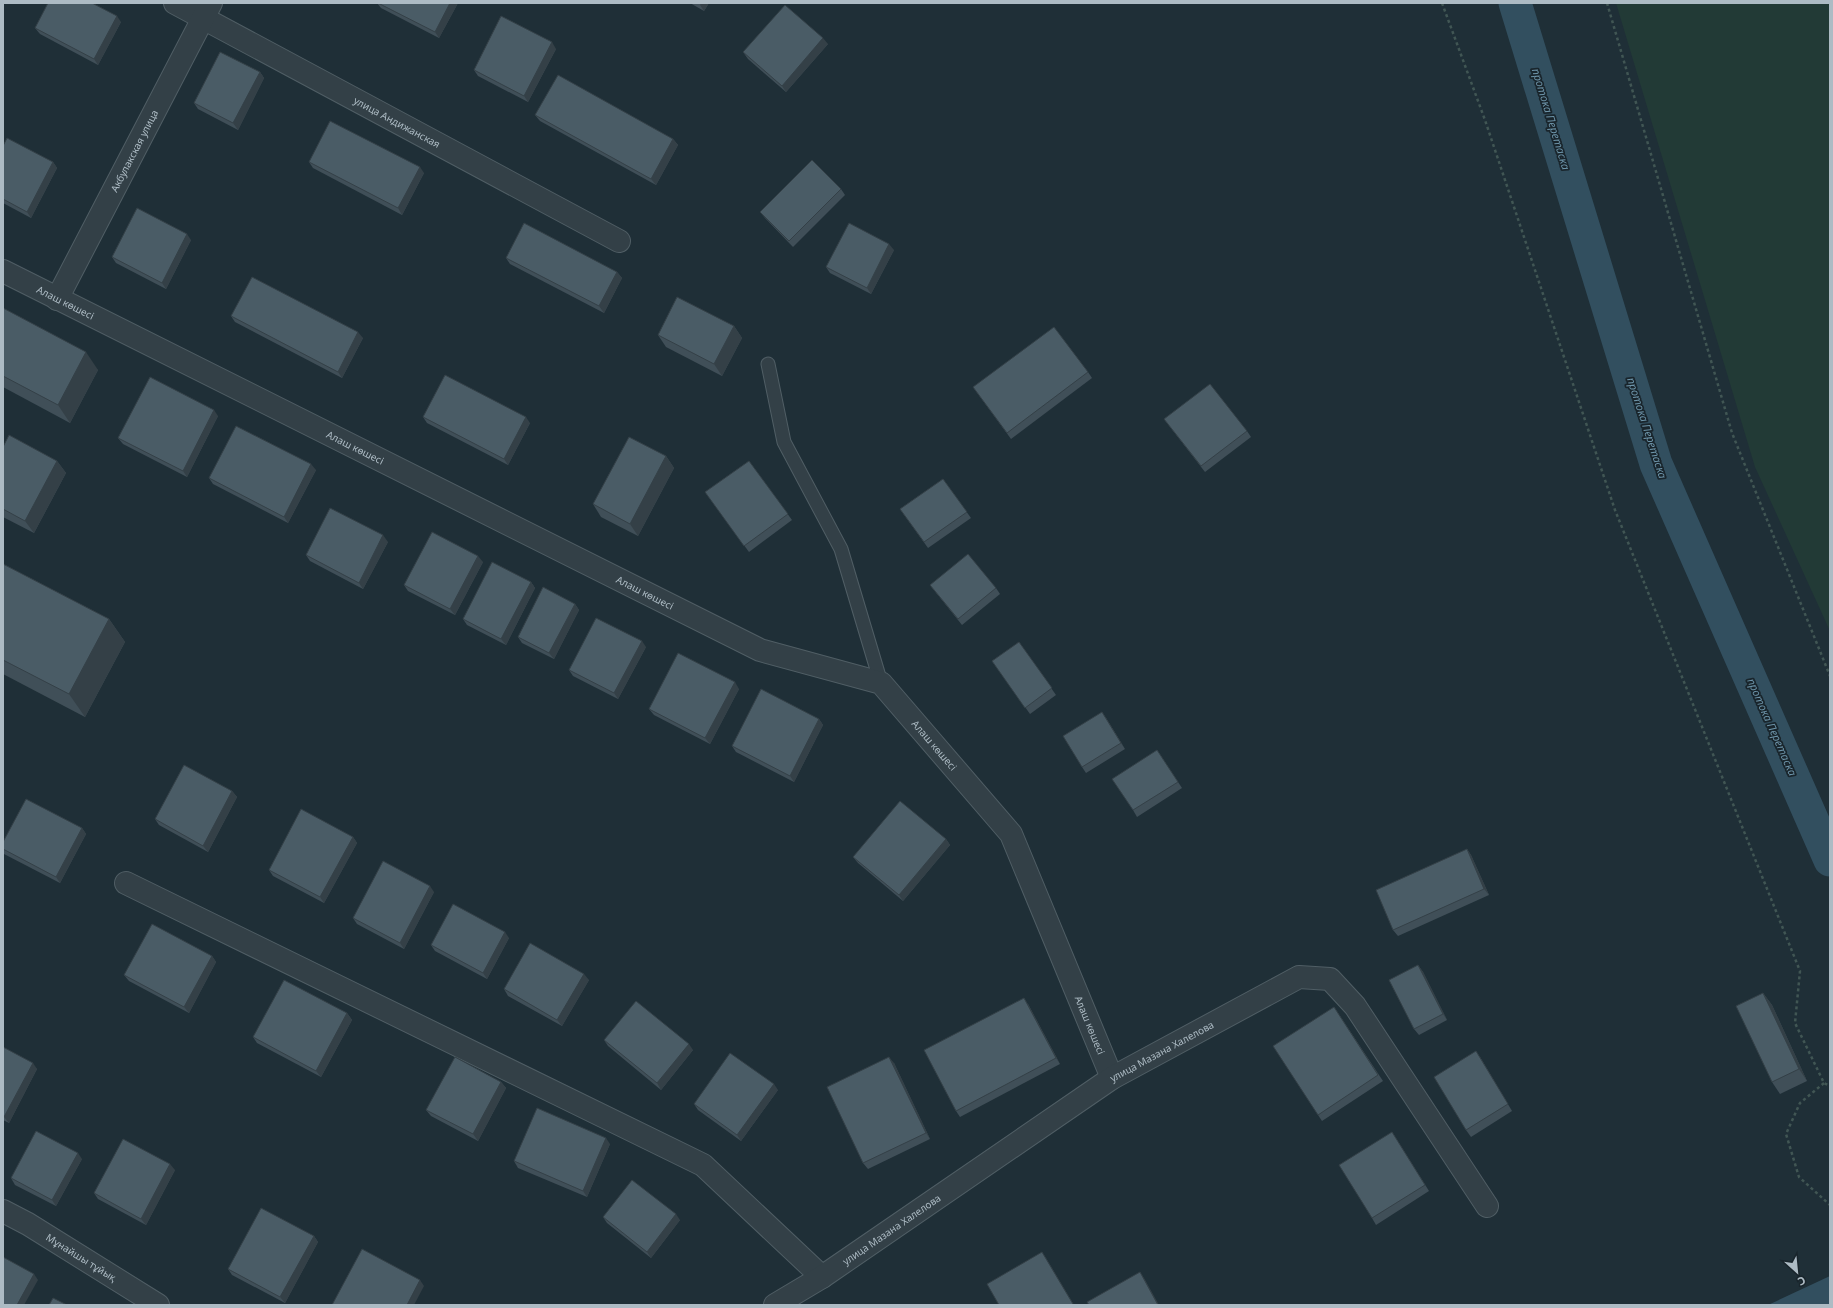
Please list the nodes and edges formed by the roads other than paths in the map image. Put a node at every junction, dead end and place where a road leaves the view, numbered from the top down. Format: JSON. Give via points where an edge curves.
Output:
{"nodes":[{"id":1,"x":175,"y":3,"type":"edge"},
{"id":2,"x":207,"y":10,"type":"edge"},
{"id":3,"x":619,"y":241,"type":"dead end"},
{"id":4,"x":3,"y":271,"type":"edge"},
{"id":5,"x":57,"y":299,"type":"junction"},
{"id":6,"x":768,"y":364,"type":"dead end"},
{"id":7,"x":881,"y":683,"type":"junction"},
{"id":8,"x":126,"y":883,"type":"dead end"},
{"id":9,"x":1112,"y":1078,"type":"junction"},
{"id":10,"x":1487,"y":1206,"type":"dead end"},
{"id":11,"x":3,"y":1211,"type":"edge"},
{"id":12,"x":822,"y":1277,"type":"junction"},
{"id":13,"x":158,"y":1305,"type":"edge"},
{"id":14,"x":775,"y":1305,"type":"edge"}],
"edges":[{"from":1,"to":2,"type":"street","name":"улица Андижанская"},
{"from":2,"to":3,"type":"street","name":"улица Андижанская"},
{"from":2,"to":5,"type":"street","name":"Акбулакская улица"},
{"from":4,"to":5,"type":"street","name":"Алаш көшесі"},
{"from":5,"to":7,"type":"street","name":"Алаш көшесі","via":[[760,650]]},
{"from":6,"to":7,"type":"lane","via":[[784,442],[841,549]]},
{"from":7,"to":9,"type":"street","name":"Алаш көшесі","via":[[1011,834]]},
{"from":8,"to":12,"type":"street","via":[[702,1165]]},
{"from":9,"to":10,"type":"street","name":"улица Мазана Халелова","via":[[1299,977],[1330,979],[1356,1006]]},
{"from":9,"to":12,"type":"street","name":"улица Мазана Халелова"},
{"from":11,"to":13,"type":"street","name":"Мұнайшы тұйық"},
{"from":12,"to":14,"type":"street","name":"улица Мазана Халелова"}]}
